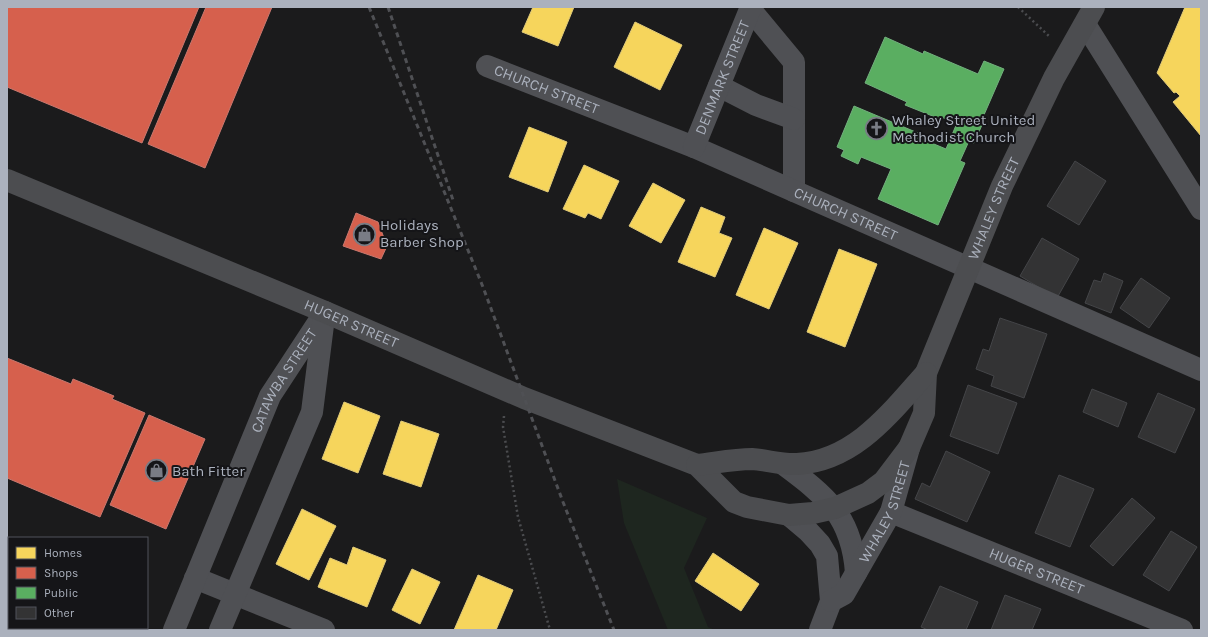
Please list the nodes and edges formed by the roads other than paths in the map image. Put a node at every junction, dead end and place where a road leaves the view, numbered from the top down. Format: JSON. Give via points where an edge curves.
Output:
{"nodes":[{"id":1,"x":751,"y":8,"type":"edge"},
{"id":2,"x":1090,"y":15,"type":"edge"},
{"id":3,"x":488,"y":66,"type":"dead end"},
{"id":4,"x":719,"y":86,"type":"junction"},
{"id":5,"x":794,"y":119,"type":"junction"},
{"id":6,"x":694,"y":147,"type":"junction"},
{"id":7,"x":7,"y":180,"type":"edge"},
{"id":8,"x":794,"y":191,"type":"junction"},
{"id":9,"x":1201,"y":209,"type":"edge"},
{"id":10,"x":968,"y":267,"type":"junction"},
{"id":11,"x":325,"y":312,"type":"junction"},
{"id":12,"x":1201,"y":370,"type":"edge"},
{"id":13,"x":926,"y":373,"type":"junction"},
{"id":14,"x":909,"y":448,"type":"junction"},
{"id":15,"x":783,"y":464,"type":"junction"},
{"id":16,"x":697,"y":465,"type":"junction"},
{"id":17,"x":835,"y":508,"type":"junction"},
{"id":18,"x":891,"y":512,"type":"junction"},
{"id":19,"x":789,"y":516,"type":"junction"},
{"id":20,"x":856,"y":573,"type":"junction"},
{"id":21,"x":195,"y":578,"type":"junction"},
{"id":22,"x":235,"y":595,"type":"junction"},
{"id":23,"x":831,"y":601,"type":"junction"},
{"id":24,"x":174,"y":630,"type":"edge"},
{"id":25,"x":220,"y":630,"type":"edge"},
{"id":26,"x":324,"y":630,"type":"edge"},
{"id":27,"x":820,"y":630,"type":"edge"},
{"id":28,"x":1182,"y":630,"type":"edge"}],
"edges":[{"from":1,"to":4,"type":"street","name":"DENMARK STREET"},
{"from":1,"to":5,"type":"street","via":[[794,62]]},
{"from":2,"to":9,"type":"street"},
{"from":2,"to":10,"type":"main road","name":"WHALEY STREET","via":[[1027,131]]},
{"from":3,"to":6,"type":"street","name":"CHURCH STREET"},
{"from":4,"to":5,"type":"street","via":[[756,105]]},
{"from":4,"to":6,"type":"street","name":"DENMARK STREET"},
{"from":5,"to":8,"type":"street"},
{"from":6,"to":8,"type":"street","name":"CHURCH STREET"},
{"from":7,"to":11,"type":"main road","name":"HUGER STREET"},
{"from":8,"to":10,"type":"street","name":"CHURCH STREET"},
{"from":10,"to":12,"type":"street","name":"CHURCH STREET"},
{"from":10,"to":13,"type":"main road","name":"WHALEY STREET"},
{"from":11,"to":16,"type":"main road","name":"HUGER STREET","via":[[506,391]]},
{"from":11,"to":21,"type":"street","name":"CATAWBA STREET","via":[[270,396]]},
{"from":11,"to":22,"type":"street","name":"CATAWBA STREET","via":[[312,412]]},
{"from":13,"to":14,"type":"main road","name":"WHALEY STREET","via":[[924,413]]},
{"from":13,"to":15,"type":"main road","name":"WHALEY STREET","via":[[889,415],[869,434],[847,449],[822,459],[799,464]]},
{"from":14,"to":17,"type":"main road","name":"WHALEY STREET","via":[[884,481],[868,493]]},
{"from":14,"to":18,"type":"street","name":"WHALEY STREET"},
{"from":15,"to":16,"type":"main road","name":"WHALEY STREET","via":[[751,459]]},
{"from":15,"to":17,"type":"street","name":"WHALEY STREET","via":[[818,490]]},
{"from":16,"to":19,"type":"main road","name":"WHALEY STREET","via":[[734,502]]},
{"from":17,"to":19,"type":"main road","name":"WHALEY STREET","via":[[813,514]]},
{"from":17,"to":20,"type":"street","name":"WHALEY STREET","via":[[848,532]]},
{"from":18,"to":20,"type":"street","name":"WHALEY STREET"},
{"from":18,"to":28,"type":"street","name":"HUGER STREET"},
{"from":19,"to":23,"type":"street","name":"WHALEY STREET","via":[[808,531],[827,556]]},
{"from":20,"to":23,"type":"street","name":"WHALEY STREET","via":[[844,594]]},
{"from":21,"to":22,"type":"street"},
{"from":21,"to":24,"type":"street","name":"CATAWBA STREET"},
{"from":22,"to":25,"type":"street","name":"CATAWBA STREET"},
{"from":22,"to":26,"type":"street"},
{"from":23,"to":27,"type":"street","name":"WHALEY STREET"}]}
